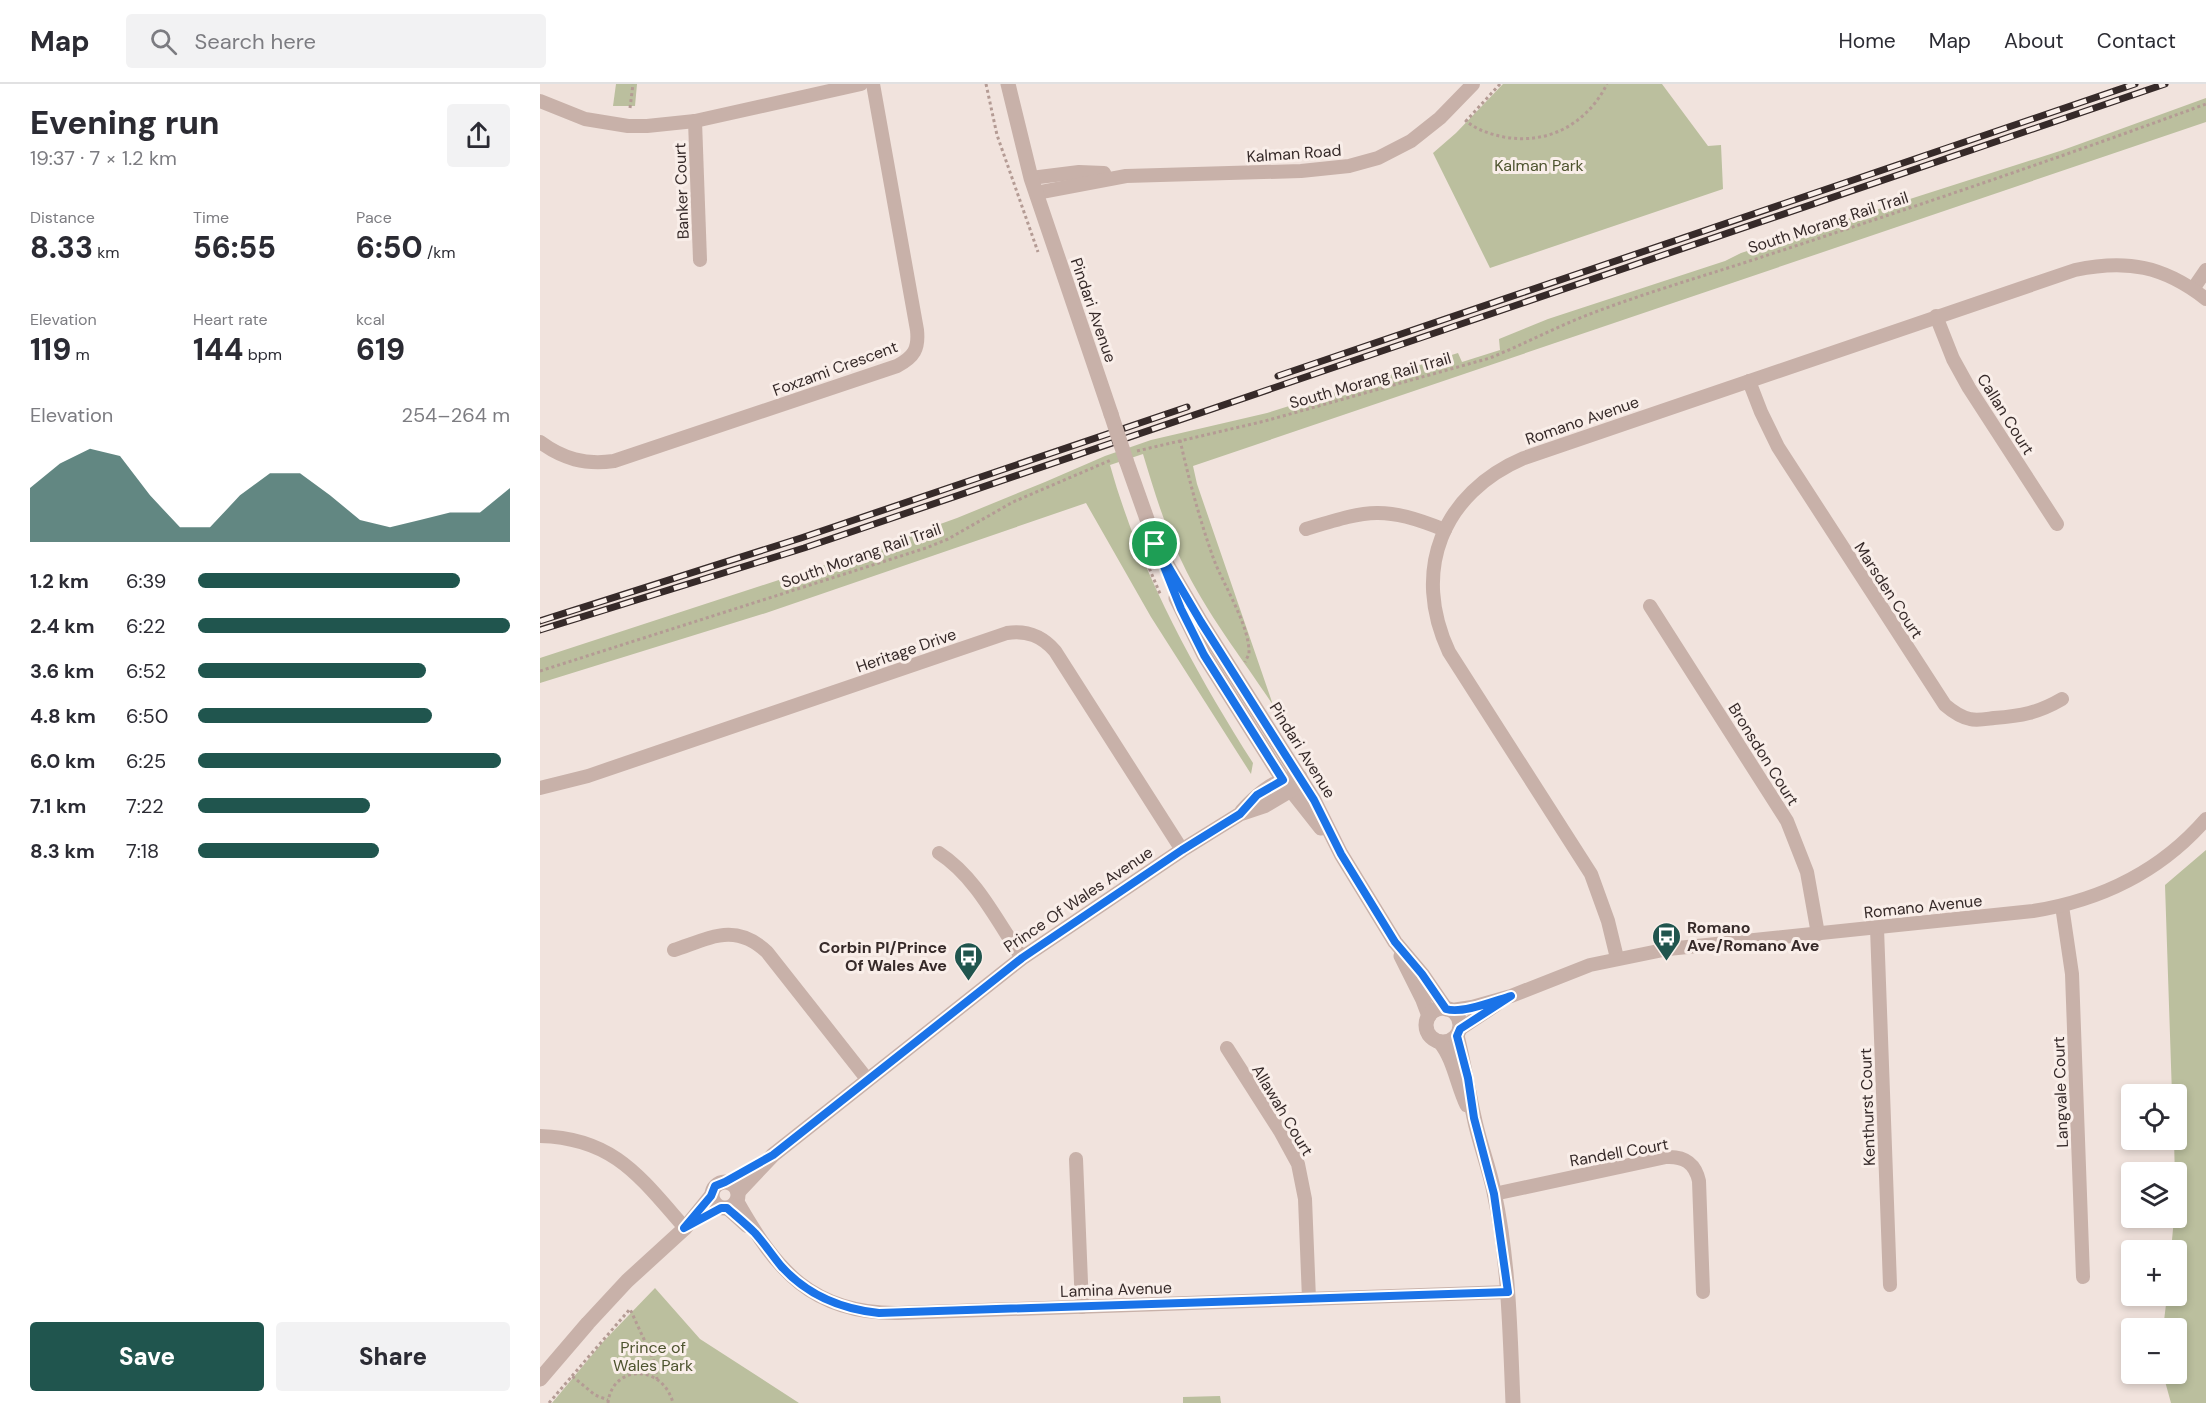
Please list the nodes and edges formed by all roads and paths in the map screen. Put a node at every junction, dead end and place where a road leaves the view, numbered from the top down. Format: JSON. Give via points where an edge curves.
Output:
{"nodes":[{"id":1,"x":633,"y":84,"type":"edge"},
{"id":2,"x":861,"y":84,"type":"edge"},
{"id":3,"x":873,"y":84,"type":"edge"},
{"id":4,"x":1008,"y":84,"type":"edge"},
{"id":5,"x":1473,"y":84,"type":"edge"},
{"id":6,"x":1500,"y":84,"type":"edge"},
{"id":7,"x":1607,"y":84,"type":"edge"},
{"id":8,"x":540,"y":101,"type":"edge"},
{"id":9,"x":2206,"y":104,"type":"edge"},
{"id":10,"x":630,"y":108,"type":"dead end"},
{"id":11,"x":695,"y":121,"type":"junction"},
{"id":12,"x":1034,"y":186,"type":"junction"},
{"id":13,"x":700,"y":260,"type":"dead end"},
{"id":14,"x":2206,"y":270,"type":"edge"},
{"id":15,"x":2193,"y":289,"type":"junction"},
{"id":16,"x":2206,"y":298,"type":"edge"},
{"id":17,"x":1936,"y":316,"type":"junction"},
{"id":18,"x":1749,"y":381,"type":"junction"},
{"id":19,"x":1180,"y":440,"type":"junction"},
{"id":20,"x":540,"y":442,"type":"edge"},
{"id":21,"x":1123,"y":457,"type":"junction"},
{"id":22,"x":2057,"y":524,"type":"dead end"},
{"id":23,"x":1306,"y":529,"type":"dead end"},
{"id":24,"x":1445,"y":530,"type":"junction"},
{"id":25,"x":1155,"y":544,"type":"junction"},
{"id":26,"x":1650,"y":606,"type":"dead end"},
{"id":27,"x":540,"y":670,"type":"edge"},
{"id":28,"x":1232,"y":670,"type":"junction"},
{"id":29,"x":2062,"y":699,"type":"dead end"},
{"id":30,"x":1300,"y":777,"type":"junction"},
{"id":31,"x":1287,"y":785,"type":"junction"},
{"id":32,"x":540,"y":788,"type":"edge"},
{"id":33,"x":2206,"y":819,"type":"edge"},
{"id":34,"x":1182,"y":850,"type":"junction"},
{"id":35,"x":939,"y":853,"type":"dead end"},
{"id":36,"x":1341,"y":854,"type":"junction"},
{"id":37,"x":2062,"y":906,"type":"junction"},
{"id":38,"x":1877,"y":928,"type":"junction"},
{"id":39,"x":1818,"y":934,"type":"junction"},
{"id":40,"x":1395,"y":942,"type":"junction"},
{"id":41,"x":674,"y":950,"type":"dead end"},
{"id":42,"x":1022,"y":958,"type":"junction"},
{"id":43,"x":1617,"y":958,"type":"junction"},
{"id":44,"x":1511,"y":996,"type":"junction"},
{"id":45,"x":1449,"y":1010,"type":"junction"},
{"id":46,"x":1429,"y":1017,"type":"junction"},
{"id":47,"x":1458,"y":1033,"type":"junction"},
{"id":48,"x":1440,"y":1042,"type":"junction"},
{"id":49,"x":1227,"y":1048,"type":"dead end"},
{"id":50,"x":867,"y":1079,"type":"junction"},
{"id":51,"x":1474,"y":1118,"type":"junction"},
{"id":52,"x":540,"y":1136,"type":"edge"},
{"id":53,"x":773,"y":1155,"type":"junction"},
{"id":54,"x":1076,"y":1159,"type":"dead end"},
{"id":55,"x":1494,"y":1194,"type":"junction"},
{"id":56,"x":727,"y":1201,"type":"junction"},
{"id":57,"x":684,"y":1228,"type":"junction"},
{"id":58,"x":2083,"y":1277,"type":"dead end"},
{"id":59,"x":1890,"y":1285,"type":"dead end"},
{"id":60,"x":1508,"y":1292,"type":"junction"},
{"id":61,"x":1703,"y":1292,"type":"dead end"},
{"id":62,"x":1309,"y":1299,"type":"junction"},
{"id":63,"x":1082,"y":1307,"type":"junction"},
{"id":64,"x":542,"y":1373,"type":"edge"},
{"id":65,"x":572,"y":1376,"type":"junction"},
{"id":66,"x":657,"y":1379,"type":"junction"},
{"id":67,"x":608,"y":1401,"type":"edge"},
{"id":68,"x":549,"y":1403,"type":"edge"},
{"id":69,"x":673,"y":1403,"type":"edge"},
{"id":70,"x":1513,"y":1403,"type":"edge"}],
"edges":[{"from":1,"to":10,"type":"path"},
{"from":2,"to":11,"type":"street"},
{"from":3,"to":20,"type":"street","name":"Foxzami Crescent","via":[[917,330],[918,346],[911,356],[897,366],[614,461],[569,459]]},
{"from":4,"to":12,"type":"street","name":"Pindari Avenue"},
{"from":5,"to":12,"type":"street","name":"Kalman Road","via":[[1426,130],[1394,150],[1349,166],[1126,176],[1079,172]]},
{"from":6,"to":7,"type":"path","via":[[1466,121],[1494,135],[1525,139],[1546,136],[1569,126],[1587,112]]},
{"from":8,"to":11,"type":"street","via":[[585,119],[628,126]]},
{"from":9,"to":19,"type":"path","name":"South Morang Rail Trail","via":[[2053,160],[1643,294],[1573,320],[1490,358],[1272,420]]},
{"from":11,"to":13,"type":"street","name":"Banker Court"},
{"from":12,"to":21,"type":"street","name":"Pindari Avenue","bridge":true},
{"from":14,"to":15,"type":"street"},
{"from":15,"to":16,"type":"street","name":"Romano Avenue"},
{"from":15,"to":17,"type":"street","name":"Romano Avenue","via":[[2161,271],[2125,264],[2100,265]]},
{"from":17,"to":18,"type":"street","name":"Romano Avenue"},
{"from":17,"to":22,"type":"street","name":"Callan Court","via":[[1969,388]]},
{"from":18,"to":24,"type":"street","name":"Romano Avenue","via":[[1508,465],[1477,485]]},
{"from":18,"to":29,"type":"street","name":"Marsden Court","via":[[1778,447],[1944,705],[1961,716],[1981,719],[2025,716]]},
{"from":19,"to":21,"type":"path","name":"South Morang Rail Trail"},
{"from":19,"to":28,"type":"path","via":[[1214,561],[1249,647],[1246,661]]},
{"from":21,"to":25,"type":"street","name":"Pindari Avenue"},
{"from":21,"to":27,"type":"path","name":"South Morang Rail Trail","via":[[1013,502],[926,548]]},
{"from":23,"to":24,"type":"street","via":[[1353,515],[1381,512],[1412,517]]},
{"from":24,"to":43,"type":"street","name":"Romano Avenue","via":[[1437,552],[1432,589],[1442,638],[1591,874]]},
{"from":25,"to":28,"type":"street","name":"Pindari Avenue"},
{"from":25,"to":31,"type":"street","name":"Pindari Avenue","via":[[1204,655]]},
{"from":26,"to":39,"type":"street","name":"Bronsdon Court","via":[[1787,821],[1807,872]]},
{"from":28,"to":30,"type":"street","name":"Pindari Avenue"},
{"from":30,"to":31,"type":"street","name":"Prince Of Wales Avenue"},
{"from":30,"to":36,"type":"street","name":"Pindari Avenue"},
{"from":31,"to":34,"type":"street","name":"Prince Of Wales Avenue","via":[[1264,806],[1240,814]]},
{"from":31,"to":36,"type":"street","name":"Pindari Avenue"},
{"from":32,"to":34,"type":"street","name":"Heritage Drive","via":[[588,776],[1017,632],[1034,635],[1055,651]]},
{"from":33,"to":37,"type":"street","name":"Romano Avenue","via":[[2147,872],[2107,892]]},
{"from":34,"to":42,"type":"street","name":"Prince Of Wales Avenue"},
{"from":35,"to":42,"type":"street","via":[[969,878]]},
{"from":36,"to":40,"type":"street","name":"Pindari Avenue"},
{"from":37,"to":38,"type":"street","name":"Romano Avenue"},
{"from":37,"to":58,"type":"street","name":"Langvale Court","via":[[2073,994]]},
{"from":38,"to":39,"type":"street","name":"Romano Avenue"},
{"from":38,"to":59,"type":"street","name":"Kenthurst Court"},
{"from":39,"to":43,"type":"street","name":"Romano Avenue"},
{"from":40,"to":45,"type":"street","name":"Pindari Avenue"},
{"from":40,"to":46,"type":"street","name":"Pindari Avenue"},
{"from":41,"to":50,"type":"street","via":[[720,935],[738,934],[752,940],[767,952]]},
{"from":42,"to":50,"type":"street","name":"Prince Of Wales Avenue"},
{"from":43,"to":44,"type":"street","name":"Romano Avenue","via":[[1568,972]]},
{"from":44,"to":45,"type":"street","name":"Romano Avenue"},
{"from":44,"to":47,"type":"street","name":"Romano Avenue"},
{"from":45,"to":46,"type":"street","via":[[1436,1010]]},
{"from":45,"to":47,"type":"street","via":[[1459,1019]]},
{"from":46,"to":48,"type":"street","via":[[1428,1032]]},
{"from":47,"to":48,"type":"street","via":[[1449,1041]]},
{"from":47,"to":51,"type":"street"},
{"from":48,"to":51,"type":"street"},
{"from":49,"to":62,"type":"street","name":"Allawah Court","via":[[1298,1164],[1305,1199]]},
{"from":50,"to":53,"type":"street","name":"Prince Of Wales Avenue"},
{"from":51,"to":55,"type":"street"},
{"from":52,"to":57,"type":"street","via":[[571,1138],[606,1151],[636,1173]]},
{"from":53,"to":56,"type":"street","name":"Prince Of Wales Avenue"},
{"from":53,"to":56,"type":"street","name":"Prince Of Wales Avenue","via":[[715,1186]]},
{"from":54,"to":63,"type":"street"},
{"from":55,"to":60,"type":"street"},
{"from":55,"to":61,"type":"street","name":"Randell Court","via":[[1666,1157],[1684,1159],[1694,1167],[1699,1181]]},
{"from":56,"to":57,"type":"street","name":"Prince Of Wales Avenue"},
{"from":56,"to":63,"type":"street","name":"Lamina Avenue","via":[[802,1286],[850,1310],[898,1313]]},
{"from":57,"to":64,"type":"street","name":"Prince Of Wales Avenue","via":[[627,1281]]},
{"from":60,"to":62,"type":"street","name":"Lamina Avenue"},
{"from":60,"to":70,"type":"street"},
{"from":62,"to":63,"type":"street","name":"Lamina Avenue"},
{"from":65,"to":66,"type":"path","via":[[630,1309],[654,1361]]},
{"from":65,"to":67,"type":"path"},
{"from":65,"to":68,"type":"path"},
{"from":66,"to":67,"type":"path","via":[[641,1373],[624,1377],[611,1390]]},
{"from":66,"to":69,"type":"path","via":[[667,1387]]}]}
